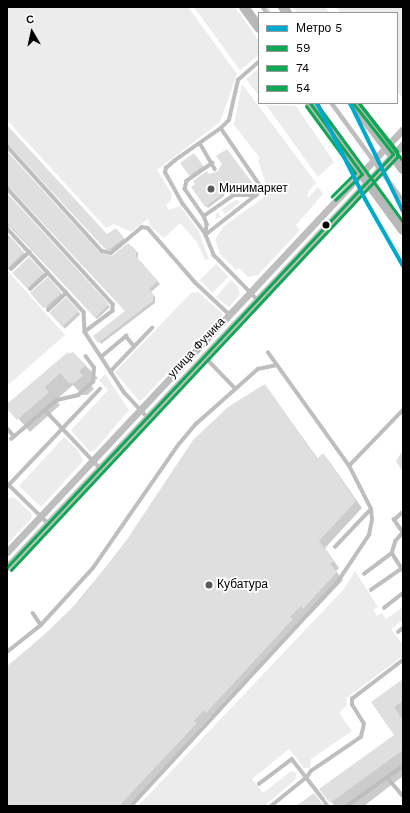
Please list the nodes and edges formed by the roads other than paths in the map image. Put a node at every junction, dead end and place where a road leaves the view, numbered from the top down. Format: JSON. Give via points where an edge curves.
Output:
{"nodes":[{"id":1,"x":244,"y":7,"type":"edge"},
{"id":2,"x":258,"y":27,"type":"edge"},
{"id":3,"x":258,"y":63,"type":"edge"},
{"id":4,"x":311,"y":104,"type":"edge"},
{"id":5,"x":333,"y":104,"type":"edge"},
{"id":6,"x":354,"y":104,"type":"edge"},
{"id":7,"x":221,"y":128,"type":"junction"},
{"id":8,"x":403,"y":129,"type":"edge"},
{"id":9,"x":200,"y":143,"type":"junction"},
{"id":10,"x":403,"y":144,"type":"edge"},
{"id":11,"x":7,"y":146,"type":"edge"},
{"id":12,"x":390,"y":151,"type":"junction"},
{"id":13,"x":374,"y":160,"type":"junction"},
{"id":14,"x":213,"y":163,"type":"junction"},
{"id":15,"x":380,"y":168,"type":"junction"},
{"id":16,"x":215,"y":169,"type":"dead end"},
{"id":17,"x":403,"y":169,"type":"edge"},
{"id":18,"x":365,"y":178,"type":"junction"},
{"id":19,"x":228,"y":187,"type":"dead end"},
{"id":20,"x":7,"y":188,"type":"edge"},
{"id":21,"x":234,"y":195,"type":"junction"},
{"id":22,"x":257,"y":195,"type":"junction"},
{"id":23,"x":403,"y":200,"type":"edge"},
{"id":24,"x":204,"y":216,"type":"junction"},
{"id":25,"x":403,"y":230,"type":"edge"},
{"id":26,"x":8,"y":231,"type":"edge"},
{"id":27,"x":206,"y":235,"type":"junction"},
{"id":28,"x":29,"y":252,"type":"junction"},
{"id":29,"x":11,"y":269,"type":"dead end"},
{"id":30,"x":48,"y":273,"type":"junction"},
{"id":31,"x":30,"y":289,"type":"dead end"},
{"id":32,"x":250,"y":292,"type":"junction"},
{"id":33,"x":66,"y":293,"type":"junction"},
{"id":34,"x":257,"y":299,"type":"junction"},
{"id":35,"x":48,"y":310,"type":"dead end"},
{"id":36,"x":229,"y":314,"type":"junction"},
{"id":37,"x":152,"y":328,"type":"dead end"},
{"id":38,"x":85,"y":332,"type":"junction"},
{"id":39,"x":134,"y":346,"type":"junction"},
{"id":40,"x":268,"y":353,"type":"dead end"},
{"id":41,"x":204,"y":356,"type":"junction"},
{"id":42,"x":86,"y":357,"type":"dead end"},
{"id":43,"x":101,"y":357,"type":"junction"},
{"id":44,"x":277,"y":365,"type":"junction"},
{"id":45,"x":110,"y":372,"type":"junction"},
{"id":46,"x":235,"y":388,"type":"junction"},
{"id":47,"x":100,"y":389,"type":"dead end"},
{"id":48,"x":45,"y":410,"type":"junction"},
{"id":49,"x":139,"y":410,"type":"junction"},
{"id":50,"x":403,"y":410,"type":"edge"},
{"id":51,"x":147,"y":417,"type":"junction"},
{"id":52,"x":7,"y":428,"type":"edge"},
{"id":53,"x":63,"y":428,"type":"junction"},
{"id":54,"x":92,"y":461,"type":"junction"},
{"id":55,"x":349,"y":466,"type":"junction"},
{"id":56,"x":100,"y":468,"type":"junction"},
{"id":57,"x":8,"y":485,"type":"edge"},
{"id":58,"x":371,"y":509,"type":"junction"},
{"id":59,"x":403,"y":512,"type":"edge"},
{"id":60,"x":41,"y":516,"type":"junction"},
{"id":61,"x":48,"y":523,"type":"junction"},
{"id":62,"x":403,"y":533,"type":"edge"},
{"id":63,"x":335,"y":547,"type":"dead end"},
{"id":64,"x":7,"y":552,"type":"edge"},
{"id":65,"x":392,"y":553,"type":"junction"},
{"id":66,"x":7,"y":567,"type":"edge"},
{"id":67,"x":402,"y":569,"type":"edge"},
{"id":68,"x":364,"y":574,"type":"dead end"},
{"id":69,"x":371,"y":590,"type":"dead end"},
{"id":70,"x":403,"y":593,"type":"edge"},
{"id":71,"x":384,"y":608,"type":"dead end"},
{"id":72,"x":33,"y":613,"type":"dead end"},
{"id":73,"x":41,"y":625,"type":"junction"},
{"id":74,"x":403,"y":628,"type":"edge"},
{"id":75,"x":398,"y":632,"type":"dead end"},
{"id":76,"x":7,"y":652,"type":"edge"},
{"id":77,"x":403,"y":660,"type":"edge"},
{"id":78,"x":403,"y":766,"type":"edge"},
{"id":79,"x":307,"y":777,"type":"junction"},
{"id":80,"x":388,"y":778,"type":"junction"},
{"id":81,"x":259,"y":784,"type":"dead end"},
{"id":82,"x":403,"y":796,"type":"edge"},
{"id":83,"x":131,"y":806,"type":"edge"},
{"id":84,"x":271,"y":806,"type":"edge"},
{"id":85,"x":328,"y":806,"type":"edge"},
{"id":86,"x":347,"y":806,"type":"edge"}],
"edges":[{"from":1,"to":2,"type":"main road"},
{"from":3,"to":7,"type":"lane","via":[[238,80],[229,120]]},
{"from":4,"to":18,"type":"main road"},
{"from":5,"to":13,"type":"lane"},
{"from":6,"to":12,"type":"main road"},
{"from":7,"to":9,"type":"lane"},
{"from":7,"to":22,"type":"lane","via":[[262,188]]},
{"from":8,"to":12,"type":"street","name":"улица Фучика"},
{"from":9,"to":14,"type":"lane"},
{"from":9,"to":27,"type":"lane","via":[[174,161],[166,168],[165,173],[183,205]]},
{"from":10,"to":12,"type":"street","name":"улица Фучика"},
{"from":11,"to":36,"type":"lane","via":[[102,251],[111,253],[142,227],[148,228],[195,282]]},
{"from":12,"to":13,"type":"street","name":"улица Фучика"},
{"from":12,"to":15,"type":"street","name":"улица Фучика"},
{"from":12,"to":17,"type":"main road"},
{"from":13,"to":15,"type":"lane"},
{"from":13,"to":18,"type":"street","name":"улица Фучика"},
{"from":14,"to":16,"type":"lane"},
{"from":14,"to":24,"type":"lane","via":[[184,184]]},
{"from":15,"to":18,"type":"street","name":"улица Фучика"},
{"from":15,"to":23,"type":"lane"},
{"from":18,"to":25,"type":"main road"},
{"from":18,"to":32,"type":"street","name":"улица Фучика"},
{"from":18,"to":34,"type":"street","name":"улица Фучика"},
{"from":19,"to":21,"type":"lane"},
{"from":20,"to":38,"type":"lane","via":[[113,304],[113,311]]},
{"from":21,"to":22,"type":"lane"},
{"from":21,"to":24,"type":"lane"},
{"from":22,"to":27,"type":"lane"},
{"from":24,"to":27,"type":"lane","via":[[207,224]]},
{"from":26,"to":28,"type":"lane"},
{"from":27,"to":32,"type":"lane","via":[[214,255]]},
{"from":28,"to":29,"type":"lane"},
{"from":28,"to":30,"type":"lane"},
{"from":30,"to":31,"type":"lane"},
{"from":30,"to":33,"type":"lane"},
{"from":32,"to":34,"type":"lane"},
{"from":32,"to":36,"type":"street","name":"улица Фучика"},
{"from":33,"to":35,"type":"lane"},
{"from":33,"to":38,"type":"lane","via":[[84,312]]},
{"from":34,"to":41,"type":"street","name":"улица Фучика"},
{"from":36,"to":49,"type":"street","name":"улица Фучика"},
{"from":37,"to":39,"type":"lane"},
{"from":38,"to":43,"type":"lane"},
{"from":39,"to":43,"type":"lane","via":[[126,336]]},
{"from":39,"to":45,"type":"lane"},
{"from":40,"to":44,"type":"lane"},
{"from":41,"to":46,"type":"lane"},
{"from":41,"to":51,"type":"street","name":"улица Фучика"},
{"from":42,"to":48,"type":"lane","via":[[94,368],[93,382],[78,395],[56,400]]},
{"from":43,"to":45,"type":"lane"},
{"from":44,"to":46,"type":"lane","via":[[258,369]]},
{"from":44,"to":55,"type":"lane"},
{"from":45,"to":49,"type":"lane"},
{"from":46,"to":73,"type":"lane","via":[[210,409],[179,444],[93,568]]},
{"from":47,"to":53,"type":"lane"},
{"from":48,"to":52,"type":"lane","via":[[12,437]]},
{"from":48,"to":53,"type":"lane"},
{"from":49,"to":51,"type":"lane"},
{"from":49,"to":54,"type":"street","name":"улица Фучика"},
{"from":50,"to":55,"type":"lane"},
{"from":51,"to":56,"type":"street","name":"улица Фучика"},
{"from":53,"to":54,"type":"lane"},
{"from":53,"to":57,"type":"lane"},
{"from":54,"to":56,"type":"lane"},
{"from":54,"to":60,"type":"street","name":"улица Фучика"},
{"from":55,"to":58,"type":"lane"},
{"from":56,"to":61,"type":"street","name":"улица Фучика"},
{"from":57,"to":60,"type":"lane"},
{"from":58,"to":63,"type":"lane"},
{"from":58,"to":83,"type":"lane","via":[[369,536],[337,583]]},
{"from":59,"to":62,"type":"lane","via":[[394,520]]},
{"from":60,"to":61,"type":"lane"},
{"from":60,"to":64,"type":"street","name":"улица Фучика"},
{"from":61,"to":66,"type":"street","name":"улица Фучика"},
{"from":62,"to":65,"type":"lane"},
{"from":65,"to":67,"type":"lane"},
{"from":65,"to":68,"type":"lane"},
{"from":67,"to":69,"type":"lane"},
{"from":70,"to":71,"type":"lane"},
{"from":72,"to":73,"type":"lane"},
{"from":73,"to":76,"type":"lane"},
{"from":74,"to":75,"type":"lane"},
{"from":77,"to":79,"type":"lane","via":[[352,700],[364,724],[361,737],[311,771]]},
{"from":78,"to":80,"type":"lane"},
{"from":79,"to":81,"type":"lane","via":[[292,759]]},
{"from":79,"to":84,"type":"lane"},
{"from":79,"to":85,"type":"lane"},
{"from":80,"to":82,"type":"lane"},
{"from":80,"to":86,"type":"lane"}]}
